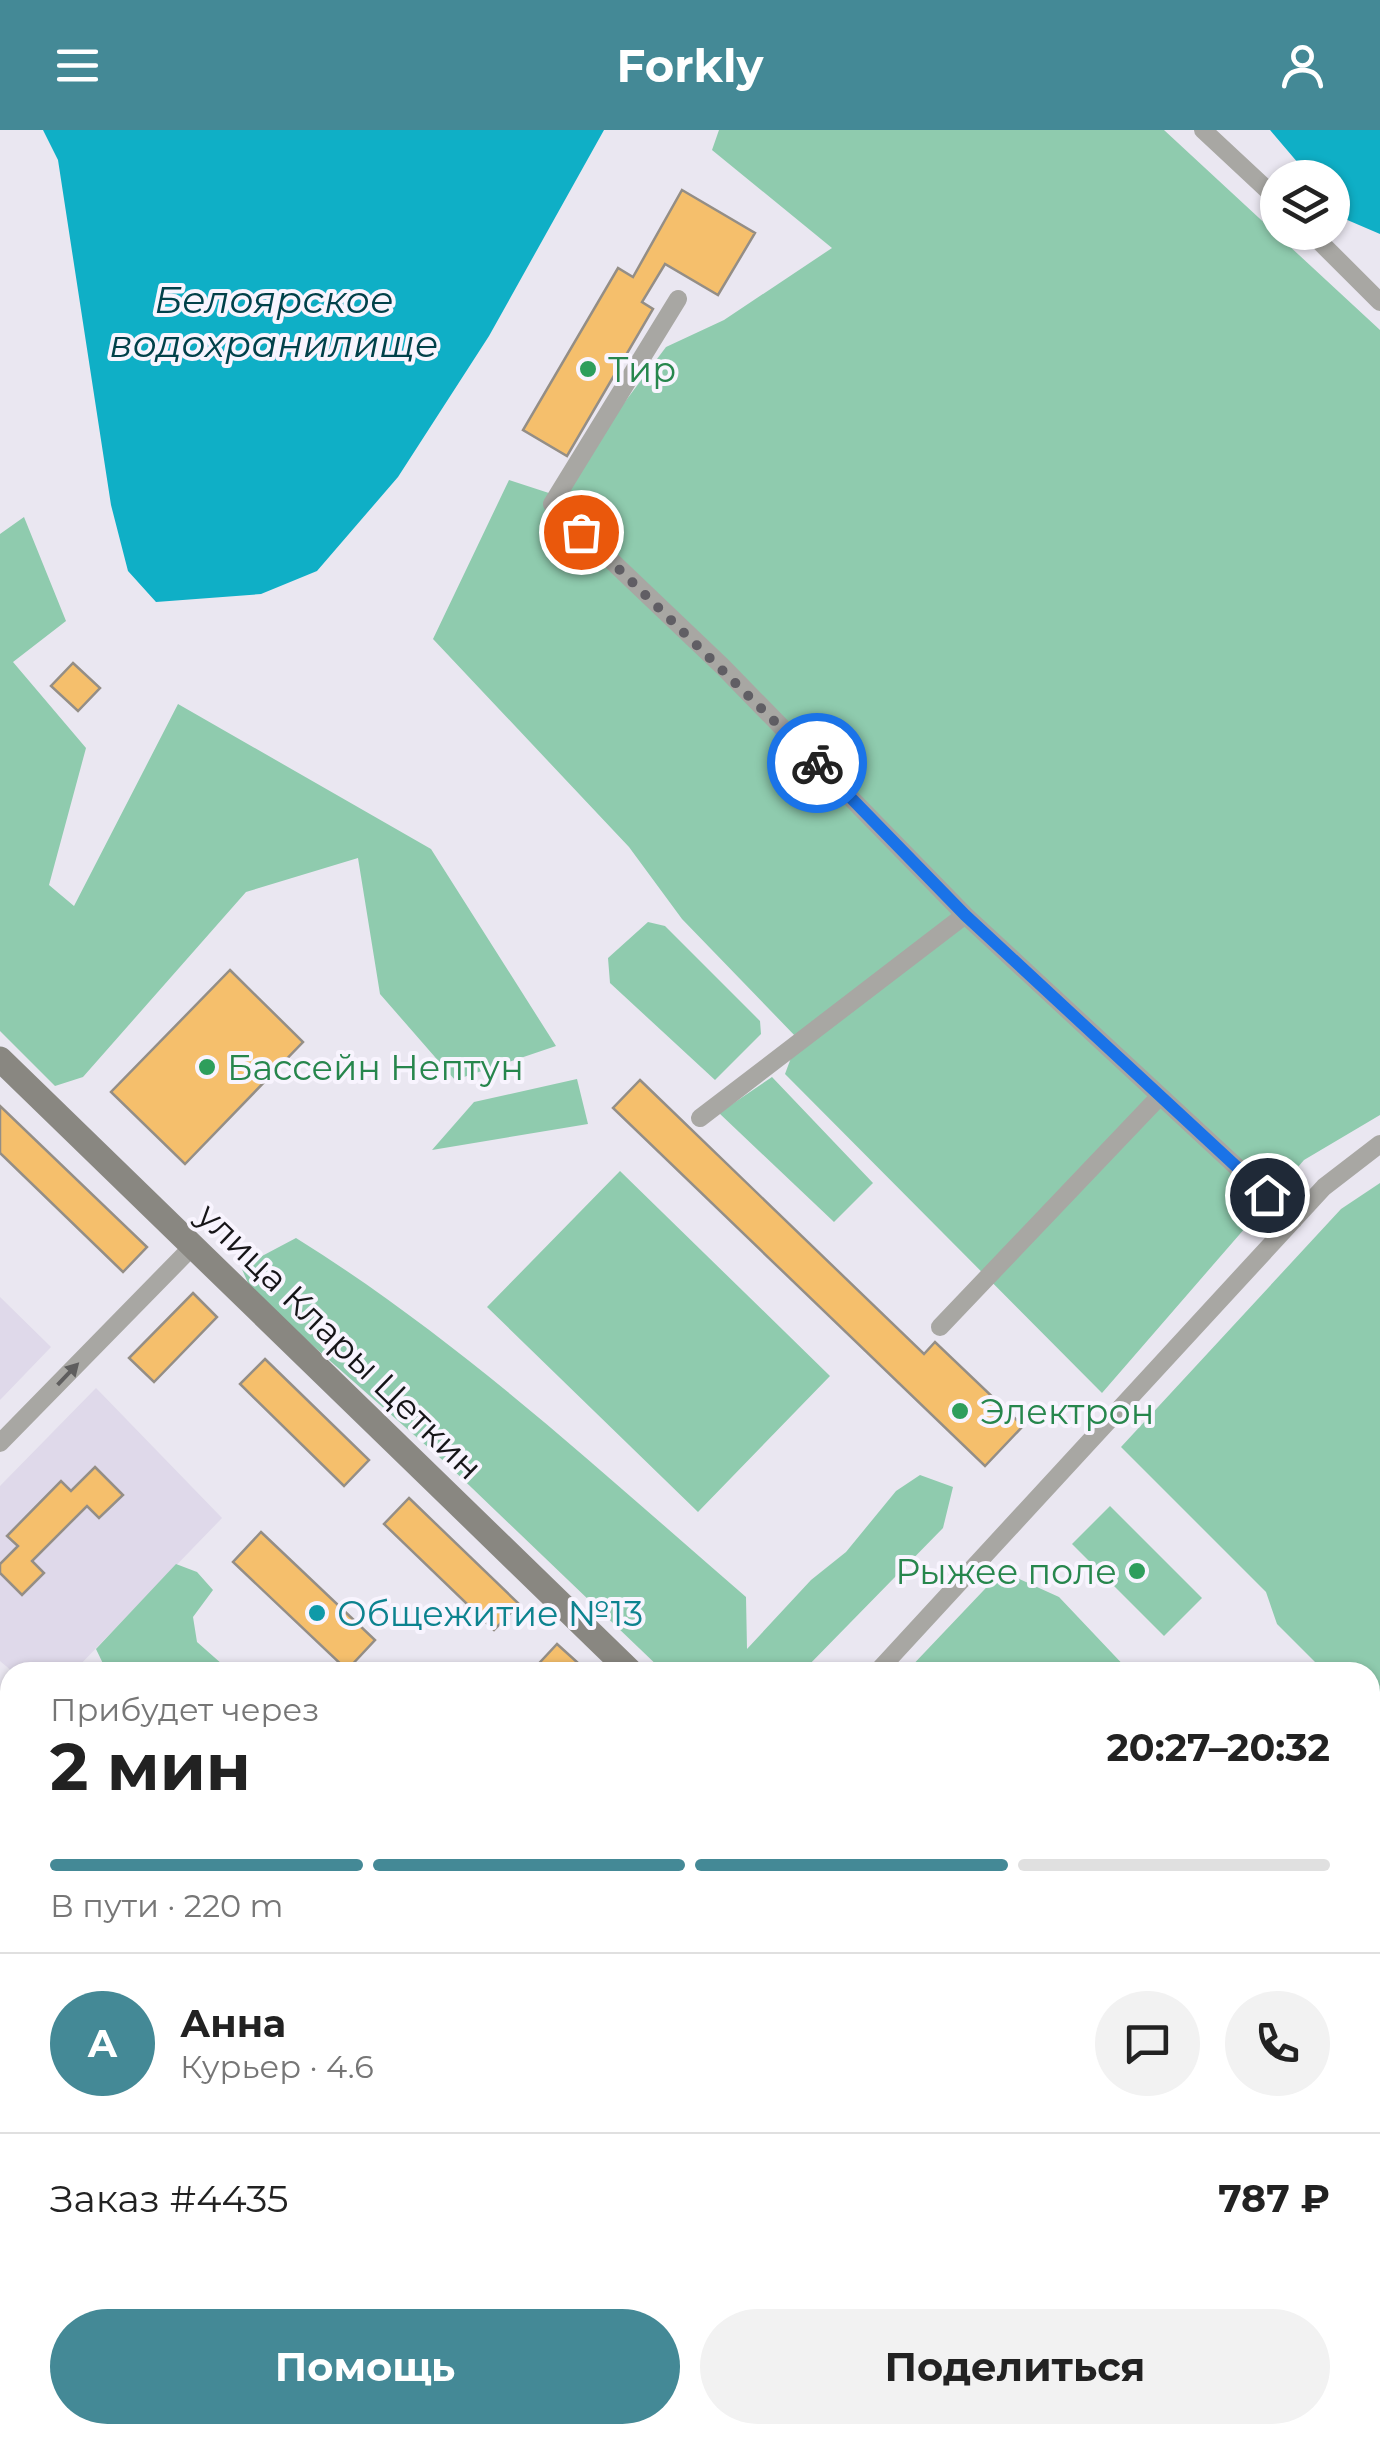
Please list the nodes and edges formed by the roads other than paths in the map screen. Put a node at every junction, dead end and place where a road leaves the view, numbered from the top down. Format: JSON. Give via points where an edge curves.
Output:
{"nodes":[{"id":1,"x":1203,"y":130,"type":"edge"},
{"id":2,"x":1260,"y":183,"type":"edge"},
{"id":3,"x":1328,"y":250,"type":"edge"},
{"id":4,"x":678,"y":299,"type":"dead end"},
{"id":5,"x":1380,"y":302,"type":"edge"},
{"id":6,"x":965,"y":915,"type":"junction"},
{"id":7,"x":0,"y":1059,"type":"edge"},
{"id":8,"x":1160,"y":1096,"type":"junction"},
{"id":9,"x":700,"y":1118,"type":"dead end"},
{"id":10,"x":1380,"y":1144,"type":"edge"},
{"id":11,"x":1294,"y":1220,"type":"junction"},
{"id":12,"x":192,"y":1246,"type":"junction"},
{"id":13,"x":940,"y":1327,"type":"dead end"},
{"id":14,"x":0,"y":1443,"type":"edge"},
{"id":15,"x":621,"y":1662,"type":"edge"},
{"id":16,"x":886,"y":1662,"type":"edge"}],
"edges":[{"from":1,"to":2,"type":"street"},
{"from":3,"to":5,"type":"street"},
{"from":4,"to":6,"type":"street","via":[[552,504],[723,667]]},
{"from":6,"to":8,"type":"street"},
{"from":6,"to":9,"type":"street"},
{"from":7,"to":12,"type":"street","name":"улица Клары Цеткин"},
{"from":8,"to":11,"type":"street"},
{"from":8,"to":13,"type":"street"},
{"from":10,"to":11,"type":"street"},
{"from":11,"to":16,"type":"street"},
{"from":14,"to":12,"type":"street","one_way":true},
{"from":12,"to":15,"type":"street","name":"улица Клары Цеткин"}]}
